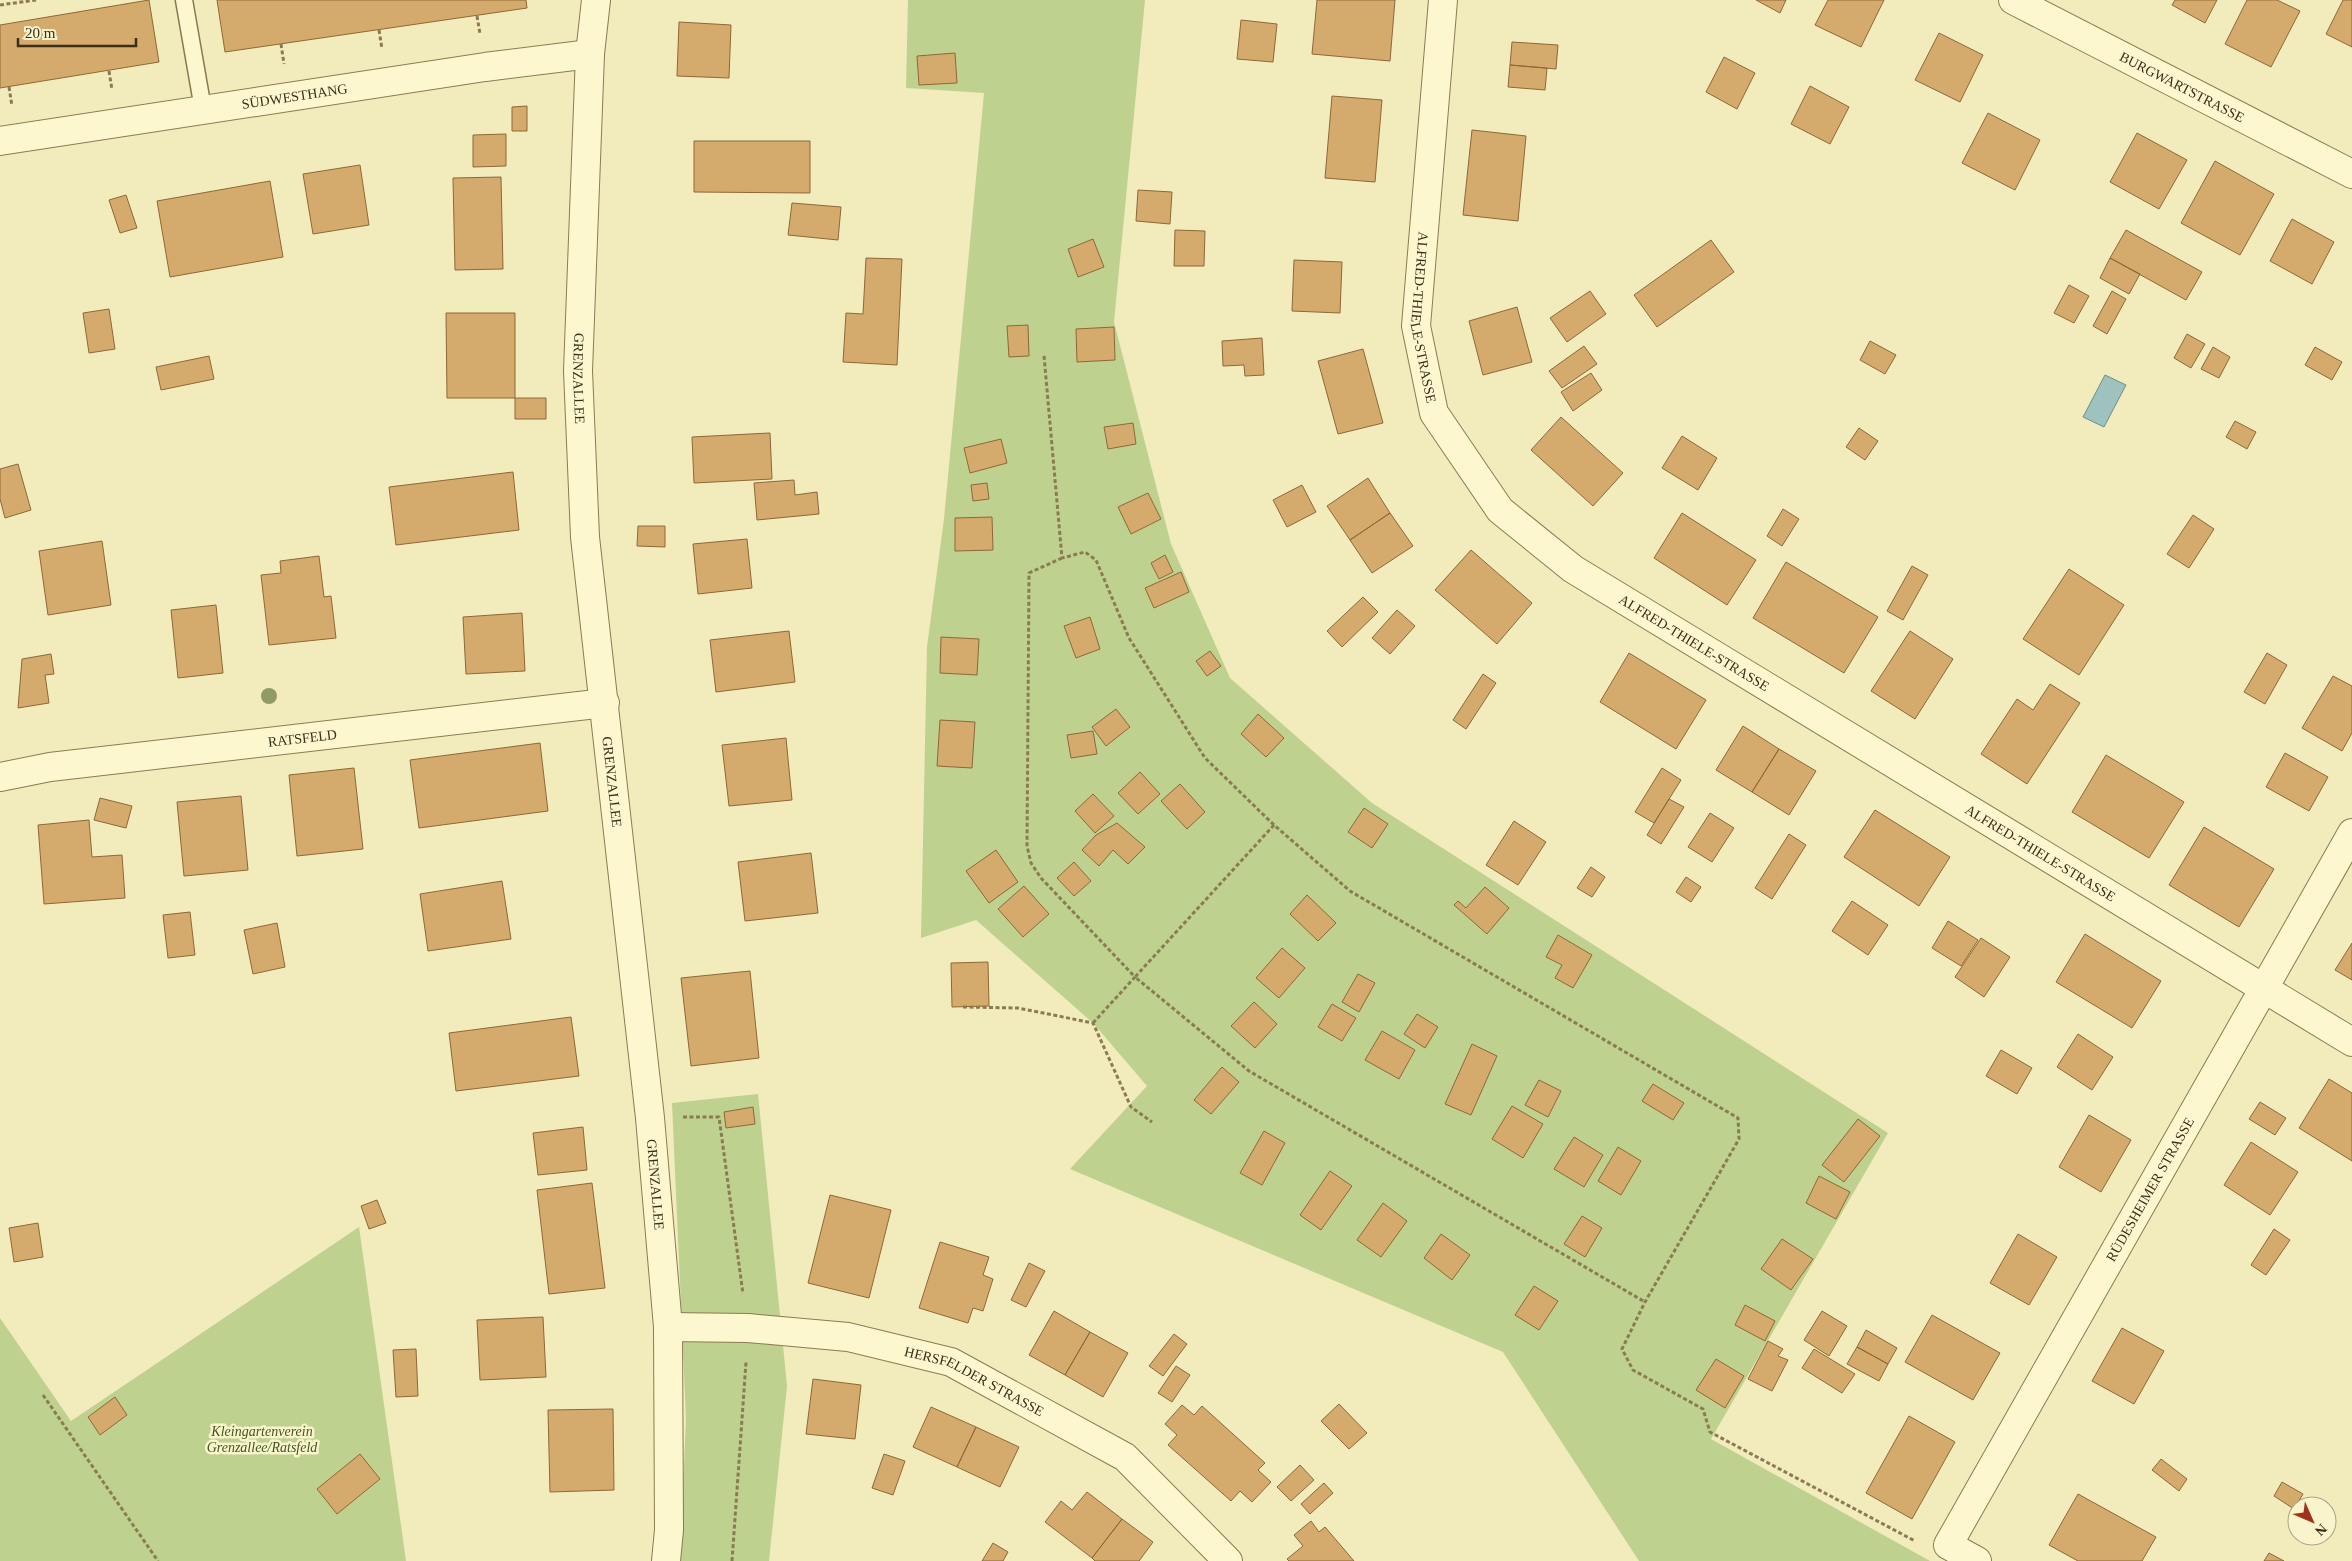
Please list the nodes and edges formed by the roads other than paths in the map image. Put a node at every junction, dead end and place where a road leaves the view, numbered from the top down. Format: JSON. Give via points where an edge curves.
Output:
{"nodes":[{"id":1,"x":184,"y":0,"type":"edge"},
{"id":2,"x":596,"y":0,"type":"edge"},
{"id":3,"x":1443,"y":0,"type":"edge"},
{"id":4,"x":2013,"y":0,"type":"edge"},
{"id":5,"x":590,"y":54,"type":"junction"},
{"id":6,"x":203,"y":110,"type":"junction"},
{"id":7,"x":0,"y":141,"type":"edge"},
{"id":8,"x":2352,"y":174,"type":"edge"},
{"id":9,"x":605,"y":703,"type":"junction"},
{"id":10,"x":0,"y":777,"type":"edge"},
{"id":11,"x":2352,"y":833,"type":"edge"},
{"id":12,"x":2264,"y":988,"type":"junction"},
{"id":13,"x":2352,"y":1042,"type":"edge"},
{"id":14,"x":668,"y":1327,"type":"junction"},
{"id":15,"x":666,"y":1561,"type":"edge"},
{"id":16,"x":1228,"y":1561,"type":"edge"},
{"id":17,"x":1977,"y":1561,"type":"edge"}],
"edges":[{"from":1,"to":6,"type":"lane"},
{"from":2,"to":5,"type":"street","name":"GRENZALLEE"},
{"from":3,"to":12,"type":"street","name":"ALFRED-THIELE-STRASSE","via":[[1416,326],[1434,414],[1500,510],[1573,569]]},
{"from":4,"to":8,"type":"street","name":"BURGWARTSTRASSE"},
{"from":5,"to":6,"type":"street","name":"SÜDWESTHANG"},
{"from":5,"to":9,"type":"street","name":"GRENZALLEE","via":[[578,371],[586,537]]},
{"from":6,"to":7,"type":"street","name":"SÜDWESTHANG"},
{"from":9,"to":10,"type":"street","name":"RATSFELD","via":[[50,767]]},
{"from":9,"to":14,"type":"street","name":"GRENZALLEE","via":[[650,1118]]},
{"from":11,"to":12,"type":"street","name":"RÜDESHEIMER STRASSE"},
{"from":12,"to":13,"type":"street","name":"ALFRED-THIELE-STRASSE"},
{"from":12,"to":17,"type":"street","name":"RÜDESHEIMER STRASSE","via":[[1948,1546]]},
{"from":14,"to":15,"type":"street","name":"GRENZALLEE","via":[[670,1530]]},
{"from":14,"to":16,"type":"street","name":"HERSFELDER STRASSE","via":[[748,1328],[848,1337],[951,1362],[1126,1457]]}]}
